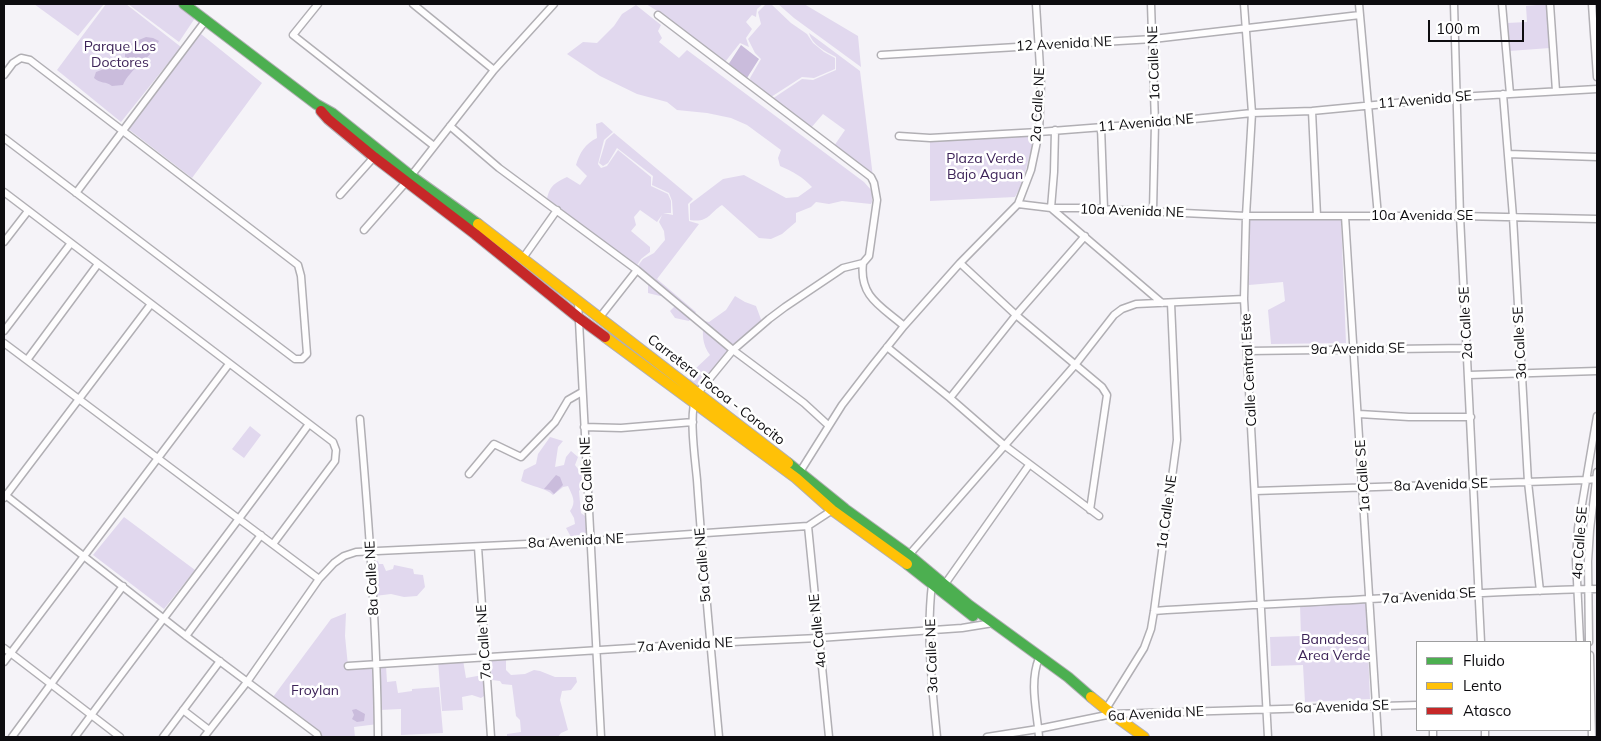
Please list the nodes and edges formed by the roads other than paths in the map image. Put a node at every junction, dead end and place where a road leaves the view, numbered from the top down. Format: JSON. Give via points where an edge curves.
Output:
{"nodes":[{"id":1,"x":318,"y":4,"type":"edge"},
{"id":2,"x":413,"y":4,"type":"edge"},
{"id":3,"x":554,"y":4,"type":"edge"},
{"id":4,"x":1036,"y":4,"type":"edge"},
{"id":5,"x":1151,"y":4,"type":"edge"},
{"id":6,"x":1244,"y":4,"type":"edge"},
{"id":7,"x":1359,"y":4,"type":"edge"},
{"id":8,"x":1454,"y":4,"type":"edge"},
{"id":9,"x":1502,"y":4,"type":"edge"},
{"id":10,"x":1550,"y":4,"type":"edge"},
{"id":11,"x":1592,"y":4,"type":"edge"},
{"id":12,"x":188,"y":5,"type":"edge"},
{"id":13,"x":658,"y":16,"type":"dead end"},
{"id":14,"x":1360,"y":16,"type":"junction"},
{"id":15,"x":206,"y":20,"type":"junction"},
{"id":16,"x":1246,"y":28,"type":"junction"},
{"id":17,"x":1153,"y":38,"type":"junction"},
{"id":18,"x":1596,"y":38,"type":"edge"},
{"id":19,"x":1038,"y":46,"type":"junction"},
{"id":20,"x":881,"y":55,"type":"dead end"},
{"id":21,"x":494,"y":70,"type":"junction"},
{"id":22,"x":4,"y":75,"type":"edge"},
{"id":23,"x":1597,"y":76,"type":"edge"},
{"id":24,"x":1597,"y":88,"type":"edge"},
{"id":25,"x":1556,"y":91,"type":"junction"},
{"id":26,"x":1506,"y":94,"type":"junction"},
{"id":27,"x":1458,"y":97,"type":"junction"},
{"id":28,"x":316,"y":104,"type":"junction"},
{"id":29,"x":1368,"y":106,"type":"junction"},
{"id":30,"x":1312,"y":111,"type":"junction"},
{"id":31,"x":1252,"y":113,"type":"junction"},
{"id":32,"x":1155,"y":123,"type":"junction"},
{"id":33,"x":450,"y":126,"type":"junction"},
{"id":34,"x":1101,"y":127,"type":"junction"},
{"id":35,"x":1054,"y":130,"type":"junction"},
{"id":36,"x":123,"y":132,"type":"junction"},
{"id":37,"x":1039,"y":132,"type":"junction"},
{"id":38,"x":899,"y":136,"type":"dead end"},
{"id":39,"x":4,"y":138,"type":"edge"},
{"id":40,"x":434,"y":146,"type":"junction"},
{"id":41,"x":1508,"y":154,"type":"junction"},
{"id":42,"x":374,"y":157,"type":"junction"},
{"id":43,"x":1597,"y":157,"type":"edge"},
{"id":44,"x":409,"y":179,"type":"junction"},
{"id":45,"x":4,"y":192,"type":"edge"},
{"id":46,"x":76,"y":193,"type":"junction"},
{"id":47,"x":340,"y":195,"type":"dead end"},
{"id":48,"x":1018,"y":204,"type":"junction"},
{"id":49,"x":1051,"y":208,"type":"junction"},
{"id":50,"x":1104,"y":209,"type":"junction"},
{"id":51,"x":557,"y":210,"type":"junction"},
{"id":52,"x":28,"y":211,"type":"junction"},
{"id":53,"x":1153,"y":211,"type":"junction"},
{"id":54,"x":1246,"y":216,"type":"junction"},
{"id":55,"x":1317,"y":216,"type":"junction"},
{"id":56,"x":1345,"y":216,"type":"junction"},
{"id":57,"x":1378,"y":216,"type":"junction"},
{"id":58,"x":1460,"y":216,"type":"junction"},
{"id":59,"x":1513,"y":217,"type":"junction"},
{"id":60,"x":1597,"y":219,"type":"edge"},
{"id":61,"x":364,"y":230,"type":"dead end"},
{"id":62,"x":1085,"y":236,"type":"junction"},
{"id":63,"x":4,"y":242,"type":"edge"},
{"id":64,"x":71,"y":244,"type":"junction"},
{"id":65,"x":523,"y":258,"type":"junction"},
{"id":66,"x":863,"y":263,"type":"junction"},
{"id":67,"x":960,"y":263,"type":"junction"},
{"id":68,"x":98,"y":264,"type":"junction"},
{"id":69,"x":637,"y":270,"type":"junction"},
{"id":70,"x":1244,"y":299,"type":"junction"},
{"id":71,"x":578,"y":302,"type":"junction"},
{"id":72,"x":1163,"y":303,"type":"junction"},
{"id":73,"x":1171,"y":303,"type":"junction"},
{"id":74,"x":151,"y":304,"type":"junction"},
{"id":75,"x":1016,"y":315,"type":"junction"},
{"id":76,"x":600,"y":317,"type":"junction"},
{"id":77,"x":579,"y":318,"type":"junction"},
{"id":78,"x":904,"y":326,"type":"junction"},
{"id":79,"x":4,"y":331,"type":"edge"},
{"id":80,"x":4,"y":343,"type":"edge"},
{"id":81,"x":887,"y":347,"type":"junction"},
{"id":82,"x":1467,"y":348,"type":"junction"},
{"id":83,"x":1354,"y":349,"type":"junction"},
{"id":84,"x":733,"y":350,"type":"junction"},
{"id":85,"x":1248,"y":351,"type":"junction"},
{"id":86,"x":27,"y":360,"type":"junction"},
{"id":87,"x":229,"y":364,"type":"junction"},
{"id":88,"x":1075,"y":365,"type":"junction"},
{"id":89,"x":1597,"y":371,"type":"edge"},
{"id":90,"x":1522,"y":372,"type":"junction"},
{"id":91,"x":1468,"y":375,"type":"junction"},
{"id":92,"x":582,"y":392,"type":"junction"},
{"id":93,"x":695,"y":397,"type":"junction"},
{"id":94,"x":950,"y":398,"type":"junction"},
{"id":95,"x":78,"y":399,"type":"junction"},
{"id":96,"x":1358,"y":414,"type":"junction"},
{"id":97,"x":1597,"y":416,"type":"edge"},
{"id":98,"x":1471,"y":417,"type":"junction"},
{"id":99,"x":360,"y":419,"type":"dead end"},
{"id":100,"x":693,"y":422,"type":"junction"},
{"id":101,"x":310,"y":424,"type":"junction"},
{"id":102,"x":828,"y":426,"type":"junction"},
{"id":103,"x":584,"y":427,"type":"junction"},
{"id":104,"x":1004,"y":445,"type":"junction"},
{"id":105,"x":158,"y":458,"type":"junction"},
{"id":106,"x":1029,"y":465,"type":"junction"},
{"id":107,"x":469,"y":474,"type":"dead end"},
{"id":108,"x":798,"y":475,"type":"junction"},
{"id":109,"x":1597,"y":475,"type":"edge"},
{"id":110,"x":1586,"y":480,"type":"junction"},
{"id":111,"x":1528,"y":482,"type":"junction"},
{"id":112,"x":1474,"y":484,"type":"junction"},
{"id":113,"x":1363,"y":487,"type":"junction"},
{"id":114,"x":1255,"y":491,"type":"junction"},
{"id":115,"x":4,"y":496,"type":"edge"},
{"id":116,"x":1596,"y":496,"type":"edge"},
{"id":117,"x":836,"y":507,"type":"junction"},
{"id":118,"x":1090,"y":510,"type":"junction"},
{"id":119,"x":1100,"y":516,"type":"dead end"},
{"id":120,"x":240,"y":519,"type":"junction"},
{"id":121,"x":808,"y":526,"type":"junction"},
{"id":122,"x":700,"y":533,"type":"junction"},
{"id":123,"x":261,"y":535,"type":"junction"},
{"id":124,"x":590,"y":541,"type":"junction"},
{"id":125,"x":273,"y":544,"type":"junction"},
{"id":126,"x":478,"y":547,"type":"junction"},
{"id":127,"x":371,"y":551,"type":"junction"},
{"id":128,"x":909,"y":555,"type":"junction"},
{"id":129,"x":84,"y":556,"type":"junction"},
{"id":130,"x":934,"y":574,"type":"junction"},
{"id":131,"x":319,"y":579,"type":"junction"},
{"id":132,"x":945,"y":584,"type":"junction"},
{"id":133,"x":932,"y":585,"type":"junction"},
{"id":134,"x":123,"y":586,"type":"junction"},
{"id":135,"x":1588,"y":589,"type":"junction"},
{"id":136,"x":1597,"y":589,"type":"edge"},
{"id":137,"x":1577,"y":590,"type":"junction"},
{"id":138,"x":1540,"y":591,"type":"junction"},
{"id":139,"x":1480,"y":592,"type":"junction"},
{"id":140,"x":1370,"y":599,"type":"junction"},
{"id":141,"x":1261,"y":604,"type":"junction"},
{"id":142,"x":1154,"y":611,"type":"junction"},
{"id":143,"x":163,"y":618,"type":"junction"},
{"id":144,"x":989,"y":624,"type":"junction"},
{"id":145,"x":929,"y":630,"type":"junction"},
{"id":146,"x":186,"y":636,"type":"junction"},
{"id":147,"x":819,"y":638,"type":"junction"},
{"id":148,"x":1481,"y":641,"type":"edge"},
{"id":149,"x":1580,"y":641,"type":"edge"},
{"id":150,"x":1589,"y":641,"type":"edge"},
{"id":151,"x":710,"y":643,"type":"junction"},
{"id":152,"x":4,"y":648,"type":"edge"},
{"id":153,"x":597,"y":650,"type":"junction"},
{"id":154,"x":10,"y":653,"type":"junction"},
{"id":155,"x":485,"y":657,"type":"junction"},
{"id":156,"x":220,"y":661,"type":"junction"},
{"id":157,"x":1038,"y":661,"type":"junction"},
{"id":158,"x":4,"y":662,"type":"edge"},
{"id":159,"x":377,"y":664,"type":"junction"},
{"id":160,"x":348,"y":666,"type":"dead end"},
{"id":161,"x":1591,"y":670,"type":"edge"},
{"id":162,"x":247,"y":682,"type":"junction"},
{"id":163,"x":51,"y":684,"type":"junction"},
{"id":164,"x":1593,"y":700,"type":"edge"},
{"id":165,"x":1416,"y":705,"type":"edge"},
{"id":166,"x":1377,"y":706,"type":"junction"},
{"id":167,"x":183,"y":710,"type":"junction"},
{"id":168,"x":1266,"y":710,"type":"junction"},
{"id":169,"x":1108,"y":713,"type":"junction"},
{"id":170,"x":1591,"y":714,"type":"edge"},
{"id":171,"x":91,"y":715,"type":"junction"},
{"id":172,"x":1038,"y":729,"type":"junction"},
{"id":173,"x":209,"y":730,"type":"junction"},
{"id":174,"x":12,"y":737,"type":"edge"},
{"id":175,"x":75,"y":737,"type":"edge"},
{"id":176,"x":120,"y":737,"type":"edge"},
{"id":177,"x":163,"y":737,"type":"edge"},
{"id":178,"x":204,"y":737,"type":"edge"},
{"id":179,"x":318,"y":737,"type":"edge"},
{"id":180,"x":378,"y":737,"type":"edge"},
{"id":181,"x":491,"y":737,"type":"edge"},
{"id":182,"x":602,"y":737,"type":"edge"},
{"id":183,"x":718,"y":737,"type":"edge"},
{"id":184,"x":829,"y":737,"type":"edge"},
{"id":185,"x":937,"y":737,"type":"edge"},
{"id":186,"x":987,"y":737,"type":"edge"},
{"id":187,"x":1039,"y":737,"type":"edge"},
{"id":188,"x":1134,"y":737,"type":"edge"},
{"id":189,"x":1144,"y":737,"type":"edge"},
{"id":190,"x":1268,"y":737,"type":"edge"},
{"id":191,"x":1378,"y":737,"type":"edge"}],
"edges":[{"from":1,"to":40,"type":"street","via":[[294,35]]},
{"from":2,"to":21,"type":"street"},
{"from":3,"to":21,"type":"street"},
{"from":4,"to":19,"type":"street","name":"2a Calle NE"},
{"from":5,"to":17,"type":"street","name":"1a Calle NE"},
{"from":6,"to":16,"type":"street","name":"Calle Central Este"},
{"from":7,"to":14,"type":"street"},
{"from":8,"to":27,"type":"street","name":"2a Calle SE"},
{"from":9,"to":26,"type":"street","name":"3a Calle SE"},
{"from":10,"to":25,"type":"street"},
{"from":11,"to":18,"type":"street"},
{"from":12,"to":15,"type":"main road","name":"Carretera Tocoa - Corocito"},
{"from":13,"to":66,"type":"street","via":[[871,177],[876,207],[869,256]]},
{"from":14,"to":16,"type":"street","name":"12 Avenida NE"},
{"from":14,"to":29,"type":"street"},
{"from":15,"to":28,"type":"main road","name":"Carretera Tocoa - Corocito"},
{"from":15,"to":36,"type":"street"},
{"from":16,"to":17,"type":"street","name":"12 Avenida NE"},
{"from":16,"to":31,"type":"street","name":"Calle Central Este"},
{"from":17,"to":19,"type":"street","name":"12 Avenida NE"},
{"from":17,"to":32,"type":"street","name":"1a Calle NE"},
{"from":18,"to":23,"type":"street"},
{"from":19,"to":20,"type":"street","name":"12 Avenida NE"},
{"from":19,"to":37,"type":"street","name":"2a Calle NE","via":[[1041,84]]},
{"from":21,"to":33,"type":"street"},
{"from":22,"to":36,"type":"street","via":[[21,58],[30,60]]},
{"from":24,"to":25,"type":"street","name":"11 Avenida SE"},
{"from":25,"to":26,"type":"street","name":"11 Avenida SE"},
{"from":26,"to":27,"type":"street","name":"11 Avenida SE"},
{"from":26,"to":41,"type":"street","name":"3a Calle SE"},
{"from":27,"to":29,"type":"street","name":"11 Avenida SE"},
{"from":27,"to":58,"type":"street","name":"2a Calle SE"},
{"from":28,"to":42,"type":"main road","name":"Carretera Tocoa - Corocito"},
{"from":28,"to":44,"type":"main road","name":"Carretera Tocoa - Corocito","via":[[332,113]]},
{"from":29,"to":30,"type":"street","name":"11 Avenida SE"},
{"from":29,"to":57,"type":"street"},
{"from":30,"to":31,"type":"street","name":"11 Avenida SE"},
{"from":30,"to":55,"type":"street"},
{"from":31,"to":32,"type":"street","name":"11 Avenida NE"},
{"from":31,"to":54,"type":"street","name":"Calle Central Este"},
{"from":32,"to":34,"type":"street","name":"11 Avenida NE"},
{"from":32,"to":53,"type":"street","name":"1a Calle NE"},
{"from":33,"to":40,"type":"street"},
{"from":33,"to":51,"type":"street","via":[[499,168]]},
{"from":34,"to":35,"type":"street","name":"11 Avenida NE"},
{"from":34,"to":50,"type":"street"},
{"from":35,"to":37,"type":"street","name":"11 Avenida NE"},
{"from":35,"to":49,"type":"street"},
{"from":36,"to":46,"type":"street"},
{"from":36,"to":46,"type":"street","via":[[298,265],[307,354],[302,359],[295,359]]},
{"from":37,"to":38,"type":"street","name":"11 Avenida NE","via":[[930,138]]},
{"from":37,"to":48,"type":"street","name":"2a Calle NE","via":[[1031,170]]},
{"from":39,"to":46,"type":"street"},
{"from":40,"to":44,"type":"street"},
{"from":41,"to":43,"type":"street"},
{"from":41,"to":59,"type":"street","name":"3a Calle SE"},
{"from":42,"to":44,"type":"main road","name":"Carretera Tocoa - Corocito"},
{"from":42,"to":47,"type":"street"},
{"from":44,"to":61,"type":"street"},
{"from":44,"to":65,"type":"main road","name":"Carretera Tocoa - Corocito","via":[[474,220]]},
{"from":44,"to":77,"type":"main road","name":"Carretera Tocoa - Corocito"},
{"from":45,"to":52,"type":"street"},
{"from":48,"to":49,"type":"street","name":"10a Avenida NE"},
{"from":48,"to":67,"type":"street"},
{"from":49,"to":50,"type":"street","name":"10a Avenida NE"},
{"from":49,"to":62,"type":"street"},
{"from":50,"to":53,"type":"street","name":"10a Avenida NE"},
{"from":51,"to":65,"type":"street"},
{"from":51,"to":69,"type":"street"},
{"from":52,"to":63,"type":"street"},
{"from":52,"to":64,"type":"street"},
{"from":53,"to":54,"type":"street","name":"10a Avenida NE"},
{"from":54,"to":55,"type":"street","name":"10a Avenida SE"},
{"from":54,"to":70,"type":"street","name":"Calle Central Este"},
{"from":55,"to":56,"type":"street","name":"10a Avenida SE"},
{"from":56,"to":57,"type":"street","name":"10a Avenida SE"},
{"from":56,"to":83,"type":"street","name":"1a Calle SE"},
{"from":57,"to":58,"type":"street","name":"10a Avenida SE"},
{"from":58,"to":59,"type":"street","name":"10a Avenida SE"},
{"from":58,"to":82,"type":"street","name":"2a Calle SE"},
{"from":59,"to":60,"type":"street","name":"10a Avenida SE"},
{"from":59,"to":90,"type":"street","name":"3a Calle SE"},
{"from":62,"to":72,"type":"street"},
{"from":62,"to":75,"type":"street"},
{"from":64,"to":68,"type":"street"},
{"from":64,"to":79,"type":"street"},
{"from":65,"to":71,"type":"main road","name":"Carretera Tocoa - Corocito"},
{"from":66,"to":78,"type":"street","via":[[863,284],[871,298]]},
{"from":66,"to":84,"type":"street","via":[[843,268],[785,307]]},
{"from":67,"to":75,"type":"street"},
{"from":67,"to":78,"type":"street"},
{"from":68,"to":74,"type":"street"},
{"from":68,"to":86,"type":"street"},
{"from":69,"to":76,"type":"street"},
{"from":69,"to":84,"type":"street"},
{"from":70,"to":73,"type":"street"},
{"from":70,"to":85,"type":"street","name":"Calle Central Este"},
{"from":71,"to":76,"type":"main road","name":"Carretera Tocoa - Corocito"},
{"from":71,"to":77,"type":"street","name":"6a Calle NE"},
{"from":72,"to":73,"type":"street"},
{"from":72,"to":88,"type":"street","via":[[1136,304],[1122,309]]},
{"from":73,"to":142,"type":"street","name":"1a Calle NE","via":[[1177,440]]},
{"from":74,"to":87,"type":"street"},
{"from":74,"to":95,"type":"street"},
{"from":75,"to":88,"type":"street"},
{"from":75,"to":94,"type":"street"},
{"from":76,"to":93,"type":"main road","name":"Carretera Tocoa - Corocito"},
{"from":77,"to":92,"type":"street","name":"6a Calle NE"},
{"from":77,"to":93,"type":"main road","name":"Carretera Tocoa - Corocito"},
{"from":78,"to":81,"type":"street"},
{"from":80,"to":86,"type":"street"},
{"from":81,"to":94,"type":"street"},
{"from":81,"to":102,"type":"street"},
{"from":82,"to":83,"type":"street","name":"9a Avenida SE"},
{"from":82,"to":91,"type":"street","name":"2a Calle SE"},
{"from":83,"to":85,"type":"street","name":"9a Avenida SE"},
{"from":83,"to":96,"type":"street","name":"1a Calle SE"},
{"from":84,"to":93,"type":"street"},
{"from":84,"to":102,"type":"street","via":[[804,403]]},
{"from":85,"to":114,"type":"street","name":"Calle Central Este"},
{"from":86,"to":95,"type":"street"},
{"from":87,"to":101,"type":"street"},
{"from":87,"to":105,"type":"street"},
{"from":88,"to":104,"type":"street"},
{"from":88,"to":118,"type":"street","via":[[1108,395]]},
{"from":89,"to":90,"type":"street"},
{"from":90,"to":91,"type":"street"},
{"from":90,"to":111,"type":"street","name":"3a Calle SE"},
{"from":91,"to":98,"type":"street","name":"2a Calle SE"},
{"from":92,"to":103,"type":"street","name":"6a Calle NE"},
{"from":92,"to":107,"type":"street","via":[[568,400],[554,422],[521,457],[494,444]]},
{"from":93,"to":100,"type":"street","name":"5a Calle NE"},
{"from":93,"to":108,"type":"main road","name":"Carretera Tocoa - Corocito"},
{"from":94,"to":104,"type":"street"},
{"from":95,"to":105,"type":"street"},
{"from":95,"to":115,"type":"street"},
{"from":96,"to":98,"type":"street"},
{"from":96,"to":113,"type":"street","name":"1a Calle SE"},
{"from":97,"to":110,"type":"street","name":"4a Calle SE"},
{"from":98,"to":112,"type":"street","name":"2a Calle SE"},
{"from":99,"to":127,"type":"street","name":"8a Calle NE"},
{"from":100,"to":103,"type":"street","via":[[621,428]]},
{"from":100,"to":122,"type":"street","name":"5a Calle NE"},
{"from":101,"to":120,"type":"street"},
{"from":101,"to":125,"type":"street","via":[[333,442],[335,461]]},
{"from":102,"to":108,"type":"street"},
{"from":103,"to":124,"type":"street","name":"6a Calle NE"},
{"from":104,"to":106,"type":"street"},
{"from":104,"to":128,"type":"street"},
{"from":105,"to":120,"type":"street"},
{"from":105,"to":129,"type":"street"},
{"from":106,"to":118,"type":"street"},
{"from":106,"to":132,"type":"street"},
{"from":108,"to":117,"type":"main road","name":"Carretera Tocoa - Corocito"},
{"from":109,"to":110,"type":"street","name":"8a Avenida SE"},
{"from":109,"to":116,"type":"street","name":"4a Calle SE"},
{"from":110,"to":111,"type":"street","name":"8a Avenida SE"},
{"from":110,"to":137,"type":"street","name":"4a Calle SE","via":[[1578,528]]},
{"from":111,"to":112,"type":"street","name":"8a Avenida SE"},
{"from":111,"to":138,"type":"street","name":"3a Calle SE"},
{"from":112,"to":113,"type":"street","name":"8a Avenida SE"},
{"from":112,"to":139,"type":"street","name":"2a Calle SE"},
{"from":113,"to":114,"type":"street","name":"8a Avenida SE"},
{"from":113,"to":140,"type":"street","name":"1a Calle SE"},
{"from":114,"to":141,"type":"street","name":"Calle Central Este"},
{"from":115,"to":129,"type":"street"},
{"from":116,"to":135,"type":"street","name":"4a Calle SE","via":[[1590,530]]},
{"from":117,"to":121,"type":"street"},
{"from":117,"to":128,"type":"main road","name":"Carretera Tocoa - Corocito"},
{"from":117,"to":133,"type":"main road","name":"Carretera Tocoa - Corocito"},
{"from":118,"to":119,"type":"street"},
{"from":120,"to":123,"type":"street"},
{"from":120,"to":143,"type":"street"},
{"from":121,"to":122,"type":"street","name":"8a Avenida NE"},
{"from":121,"to":147,"type":"street","name":"4a Calle NE"},
{"from":122,"to":124,"type":"street","name":"8a Avenida NE"},
{"from":122,"to":151,"type":"street","name":"5a Calle NE"},
{"from":123,"to":125,"type":"street"},
{"from":123,"to":146,"type":"street"},
{"from":124,"to":126,"type":"street","name":"8a Avenida NE"},
{"from":124,"to":153,"type":"street","name":"6a Calle NE"},
{"from":125,"to":131,"type":"street"},
{"from":126,"to":127,"type":"street","name":"8a Avenida NE"},
{"from":126,"to":155,"type":"street","name":"7a Calle NE"},
{"from":127,"to":131,"type":"street","name":"8a Avenida NE","via":[[344,556]]},
{"from":127,"to":159,"type":"street","name":"8a Calle NE"},
{"from":128,"to":130,"type":"main road","name":"Carretera Tocoa - Corocito"},
{"from":129,"to":134,"type":"street"},
{"from":129,"to":154,"type":"street"},
{"from":130,"to":132,"type":"main road","name":"Carretera Tocoa - Corocito"},
{"from":130,"to":133,"type":"street","name":"3a Calle NE"},
{"from":131,"to":162,"type":"street"},
{"from":132,"to":144,"type":"main road","name":"Carretera Tocoa - Corocito"},
{"from":133,"to":144,"type":"main road","name":"Carretera Tocoa - Corocito"},
{"from":133,"to":145,"type":"street","name":"3a Calle NE"},
{"from":134,"to":143,"type":"street"},
{"from":134,"to":163,"type":"street"},
{"from":135,"to":136,"type":"street","name":"7a Avenida SE"},
{"from":135,"to":137,"type":"street","name":"7a Avenida SE"},
{"from":135,"to":150,"type":"street","name":"4a Calle SE"},
{"from":137,"to":138,"type":"street","name":"7a Avenida SE"},
{"from":137,"to":149,"type":"street","name":"4a Calle SE"},
{"from":138,"to":139,"type":"street","name":"7a Avenida SE"},
{"from":139,"to":140,"type":"street","name":"7a Avenida SE"},
{"from":139,"to":148,"type":"street","name":"2a Calle SE"},
{"from":140,"to":141,"type":"street","name":"7a Avenida SE"},
{"from":140,"to":166,"type":"street","name":"1a Calle SE"},
{"from":141,"to":142,"type":"street"},
{"from":141,"to":168,"type":"street","name":"Calle Central Este"},
{"from":142,"to":169,"type":"street","name":"1a Calle NE","via":[[1144,648]]},
{"from":143,"to":146,"type":"street"},
{"from":143,"to":171,"type":"street"},
{"from":144,"to":145,"type":"street","name":"7a Avenida NE"},
{"from":144,"to":157,"type":"main road","name":"Carretera Tocoa - Corocito"},
{"from":145,"to":147,"type":"street","name":"7a Avenida NE"},
{"from":145,"to":185,"type":"street","name":"3a Calle NE"},
{"from":146,"to":156,"type":"street"},
{"from":147,"to":151,"type":"street","name":"7a Avenida NE"},
{"from":147,"to":184,"type":"street","name":"4a Calle NE"},
{"from":151,"to":153,"type":"street","name":"7a Avenida NE"},
{"from":151,"to":183,"type":"street","name":"5a Calle NE"},
{"from":152,"to":154,"type":"street"},
{"from":153,"to":155,"type":"street","name":"7a Avenida NE"},
{"from":153,"to":182,"type":"street","name":"6a Calle NE"},
{"from":154,"to":158,"type":"street"},
{"from":154,"to":163,"type":"street"},
{"from":155,"to":159,"type":"street","name":"7a Avenida NE"},
{"from":155,"to":181,"type":"street","name":"7a Calle NE"},
{"from":156,"to":162,"type":"street"},
{"from":156,"to":167,"type":"street"},
{"from":157,"to":169,"type":"main road","name":"Carretera Tocoa - Corocito","via":[[1068,677]]},
{"from":157,"to":172,"type":"street","via":[[1033,680]]},
{"from":159,"to":160,"type":"street","name":"7a Avenida NE"},
{"from":159,"to":180,"type":"street","name":"8a Calle NE"},
{"from":161,"to":164,"type":"street"},
{"from":162,"to":173,"type":"street"},
{"from":162,"to":179,"type":"street"},
{"from":163,"to":171,"type":"street"},
{"from":163,"to":174,"type":"street"},
{"from":164,"to":170,"type":"street"},
{"from":165,"to":166,"type":"street","name":"6a Avenida SE"},
{"from":166,"to":168,"type":"street","name":"6a Avenida SE"},
{"from":166,"to":191,"type":"street","name":"1a Calle SE"},
{"from":167,"to":173,"type":"street"},
{"from":167,"to":177,"type":"street"},
{"from":168,"to":169,"type":"street","name":"6a Avenida NE"},
{"from":168,"to":190,"type":"street","name":"Calle Central Este"},
{"from":169,"to":172,"type":"street","name":"6a Avenida NE"},
{"from":169,"to":188,"type":"main road"},
{"from":169,"to":189,"type":"main road"},
{"from":171,"to":175,"type":"street"},
{"from":171,"to":176,"type":"street"},
{"from":172,"to":186,"type":"street","name":"6a Avenida NE"},
{"from":172,"to":187,"type":"street"},
{"from":173,"to":178,"type":"street"}]}
